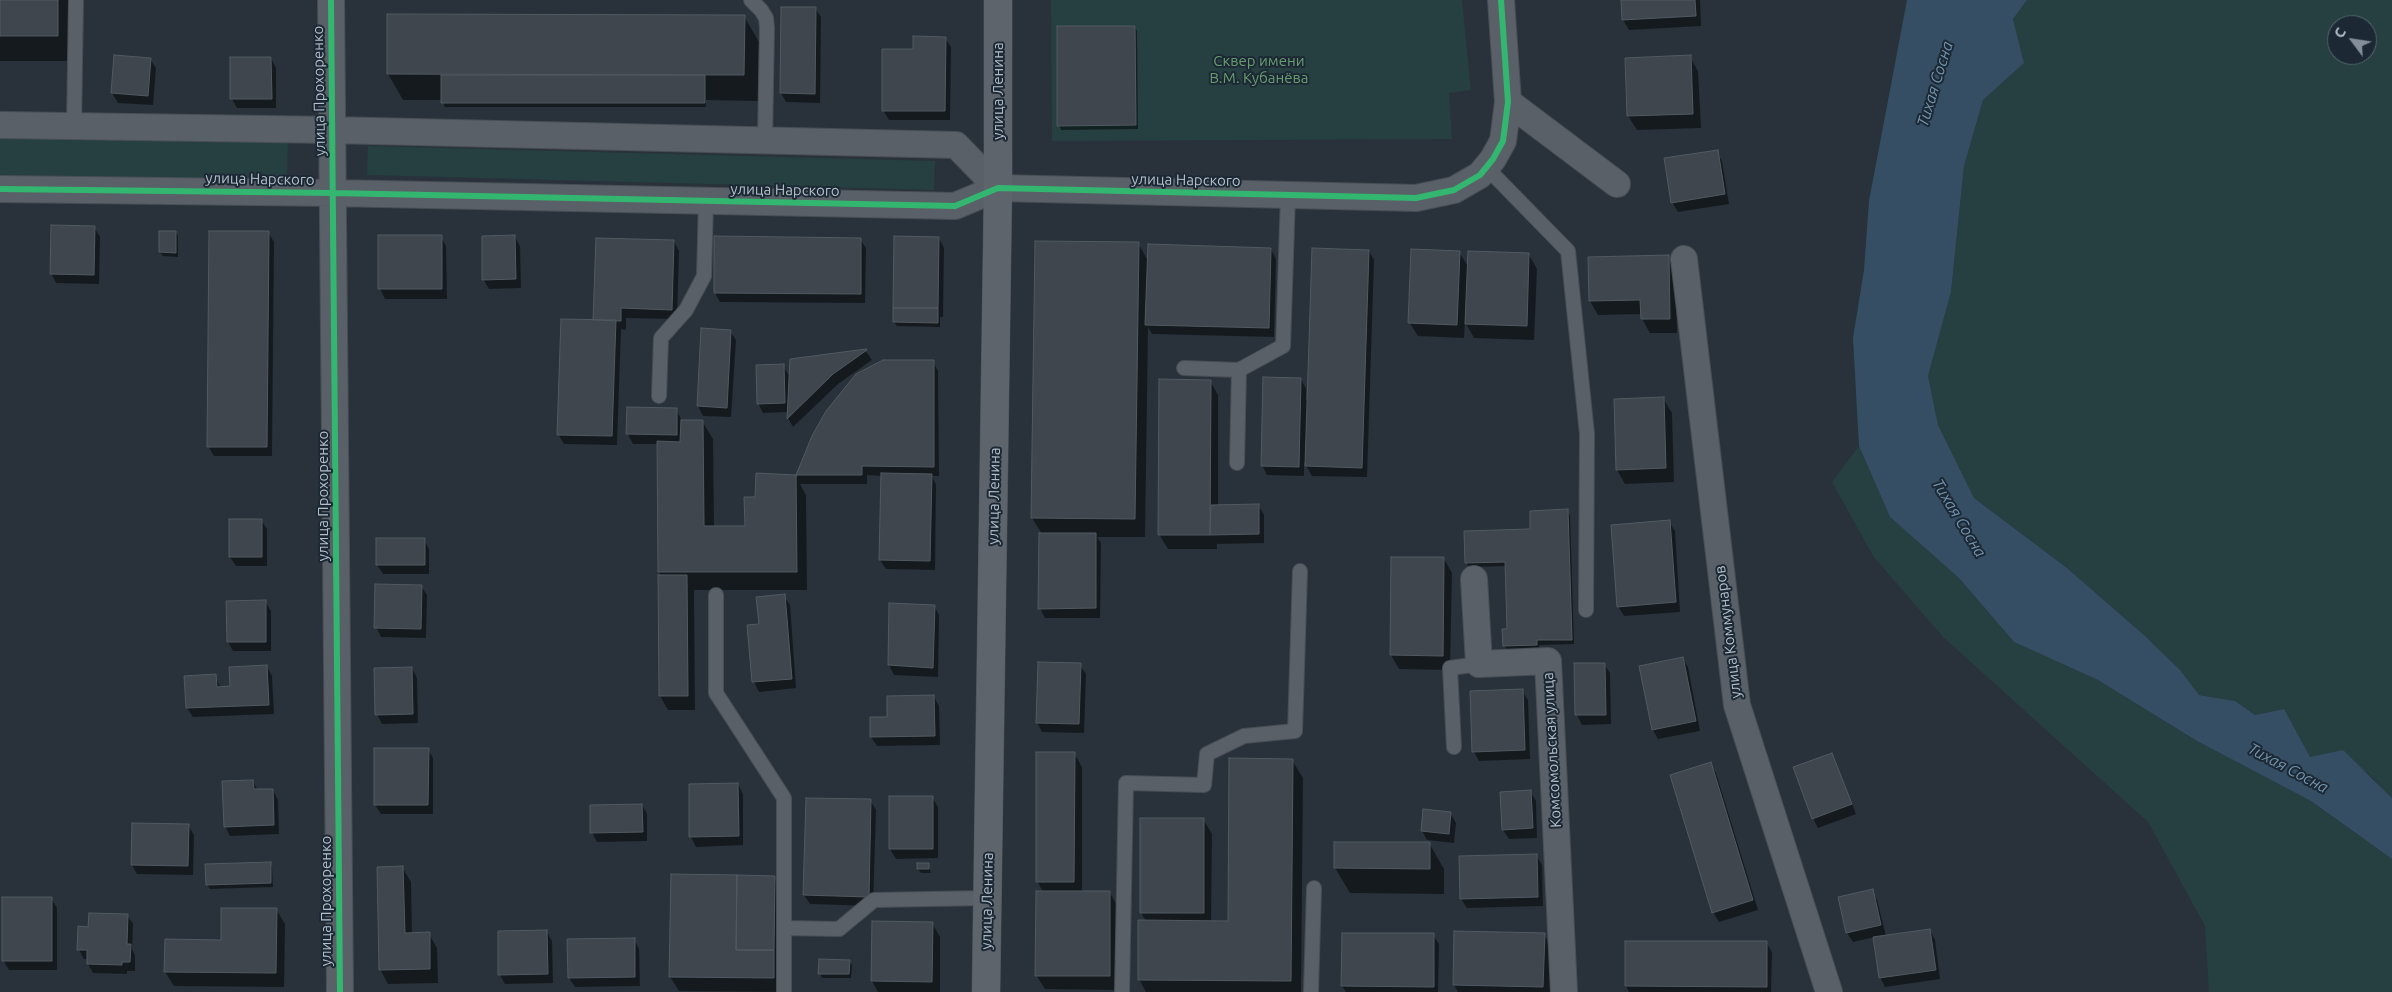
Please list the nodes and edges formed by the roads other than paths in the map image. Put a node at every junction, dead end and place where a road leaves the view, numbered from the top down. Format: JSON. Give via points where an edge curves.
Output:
{"nodes":[{"id":1,"x":76,"y":0,"type":"edge"},
{"id":2,"x":331,"y":0,"type":"edge"},
{"id":3,"x":750,"y":0,"type":"edge"},
{"id":4,"x":998,"y":0,"type":"edge"},
{"id":5,"x":1500,"y":0,"type":"edge"},
{"id":6,"x":1508,"y":102,"type":"junction"},
{"id":7,"x":0,"y":125,"type":"edge"},
{"id":8,"x":74,"y":126,"type":"junction"},
{"id":9,"x":332,"y":130,"type":"junction"},
{"id":10,"x":765,"y":140,"type":"junction"},
{"id":11,"x":1486,"y":167,"type":"junction"},
{"id":12,"x":1617,"y":184,"type":"dead end"},
{"id":13,"x":998,"y":188,"type":"junction"},
{"id":14,"x":0,"y":189,"type":"edge"},
{"id":15,"x":333,"y":192,"type":"junction"},
{"id":16,"x":1288,"y":195,"type":"junction"},
{"id":17,"x":706,"y":200,"type":"junction"},
{"id":18,"x":1684,"y":259,"type":"dead end"},
{"id":19,"x":1184,"y":368,"type":"dead end"},
{"id":20,"x":1239,"y":370,"type":"junction"},
{"id":21,"x":659,"y":396,"type":"dead end"},
{"id":22,"x":1237,"y":463,"type":"dead end"},
{"id":23,"x":1300,"y":571,"type":"dead end"},
{"id":24,"x":1474,"y":579,"type":"dead end"},
{"id":25,"x":716,"y":594,"type":"dead end"},
{"id":26,"x":1586,"y":610,"type":"dead end"},
{"id":27,"x":1479,"y":664,"type":"junction"},
{"id":28,"x":1454,"y":746,"type":"dead end"},
{"id":29,"x":1314,"y":888,"type":"dead end"},
{"id":30,"x":987,"y":898,"type":"junction"},
{"id":31,"x":784,"y":928,"type":"junction"},
{"id":32,"x":340,"y":992,"type":"edge"},
{"id":33,"x":784,"y":992,"type":"edge"},
{"id":34,"x":986,"y":992,"type":"edge"},
{"id":35,"x":1122,"y":992,"type":"edge"},
{"id":36,"x":1310,"y":992,"type":"edge"},
{"id":37,"x":1564,"y":992,"type":"edge"},
{"id":38,"x":1829,"y":992,"type":"edge"}],
"edges":[{"from":1,"to":8,"type":"lane"},
{"from":2,"to":9,"type":"street","name":"улица Прохоренко"},
{"from":3,"to":10,"type":"lane","via":[[761,10],[768,28]]},
{"from":4,"to":13,"type":"main road","name":"улица Ленина"},
{"from":5,"to":6,"type":"street"},
{"from":6,"to":11,"type":"street","name":"улица Нарского","via":[[1502,141]]},
{"from":6,"to":12,"type":"street"},
{"from":7,"to":8,"type":"street"},
{"from":8,"to":9,"type":"street"},
{"from":9,"to":10,"type":"street"},
{"from":9,"to":15,"type":"street","name":"улица Прохоренко"},
{"from":10,"to":13,"type":"street","via":[[956,145]]},
{"from":11,"to":16,"type":"street","name":"улица Нарского","via":[[1480,175],[1454,190],[1416,198]]},
{"from":11,"to":26,"type":"lane","via":[[1568,251],[1587,434]]},
{"from":13,"to":16,"type":"street","name":"улица Нарского"},
{"from":13,"to":17,"type":"street","name":"улица Нарского","via":[[955,206]]},
{"from":13,"to":30,"type":"main road","name":"улица Ленина"},
{"from":14,"to":15,"type":"street","name":"улица Нарского"},
{"from":15,"to":17,"type":"street","name":"улица Нарского"},
{"from":15,"to":32,"type":"street","name":"улица Прохоренко"},
{"from":16,"to":20,"type":"lane","via":[[1284,346]]},
{"from":17,"to":21,"type":"lane","via":[[704,276],[686,310],[661,338]]},
{"from":18,"to":38,"type":"street","name":"улица Коммунаров","via":[[1737,705]]},
{"from":19,"to":20,"type":"lane"},
{"from":20,"to":22,"type":"lane"},
{"from":23,"to":35,"type":"lane","via":[[1295,731],[1244,736],[1207,754],[1204,785],[1126,783]]},
{"from":24,"to":27,"type":"street"},
{"from":25,"to":31,"type":"lane","via":[[716,694],[784,798]]},
{"from":27,"to":28,"type":"lane","via":[[1450,668]]},
{"from":27,"to":37,"type":"street","name":"Комсомольская улица","via":[[1548,661]]},
{"from":29,"to":36,"type":"lane"},
{"from":30,"to":31,"type":"lane","via":[[874,900],[839,929]]},
{"from":30,"to":34,"type":"main road","name":"улица Ленина"},
{"from":31,"to":33,"type":"lane"}]}
